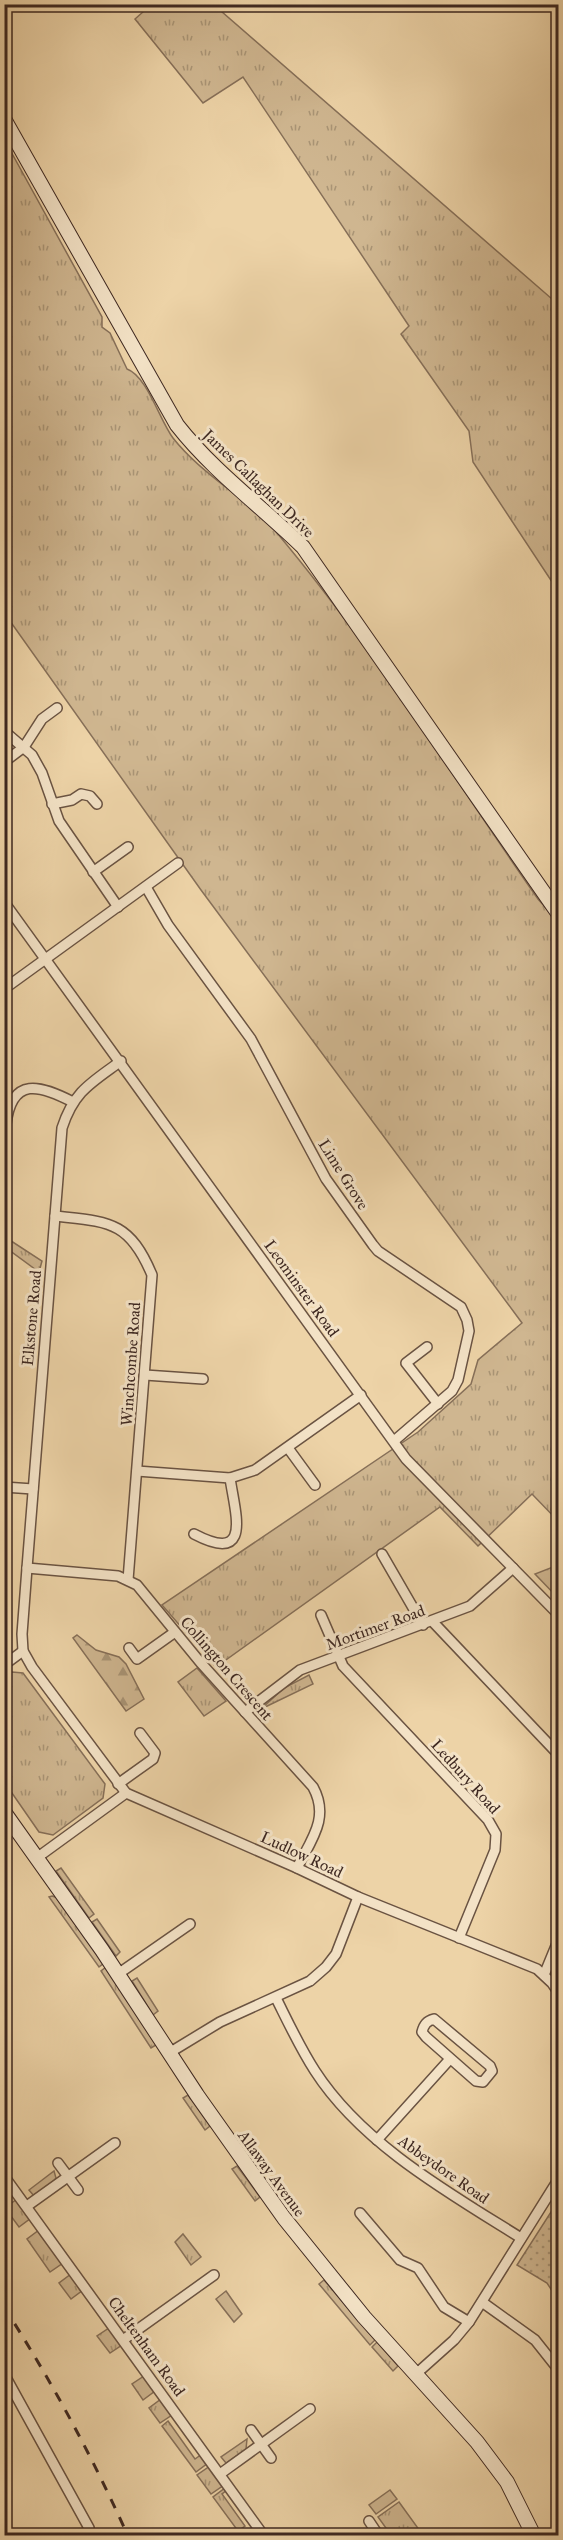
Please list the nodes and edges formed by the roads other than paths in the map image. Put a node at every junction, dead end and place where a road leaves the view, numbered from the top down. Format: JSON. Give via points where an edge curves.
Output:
{"nodes":[{"id":1,"x":4,"y":119,"type":"edge"},
{"id":2,"x":57,"y":708,"type":"dead end"},
{"id":3,"x":4,"y":731,"type":"edge"},
{"id":4,"x":24,"y":747,"type":"junction"},
{"id":5,"x":4,"y":762,"type":"edge"},
{"id":6,"x":52,"y":804,"type":"junction"},
{"id":7,"x":97,"y":804,"type":"dead end"},
{"id":8,"x":128,"y":847,"type":"dead end"},
{"id":9,"x":178,"y":863,"type":"dead end"},
{"id":10,"x":93,"y":872,"type":"junction"},
{"id":11,"x":146,"y":887,"type":"junction"},
{"id":12,"x":4,"y":903,"type":"edge"},
{"id":13,"x":118,"y":907,"type":"junction"},
{"id":14,"x":558,"y":913,"type":"edge"},
{"id":15,"x":47,"y":958,"type":"junction"},
{"id":16,"x":4,"y":989,"type":"edge"},
{"id":17,"x":121,"y":1061,"type":"junction"},
{"id":18,"x":72,"y":1102,"type":"junction"},
{"id":19,"x":6,"y":1124,"type":"dead end"},
{"id":20,"x":55,"y":1216,"type":"junction"},
{"id":21,"x":427,"y":1347,"type":"dead end"},
{"id":22,"x":145,"y":1375,"type":"junction"},
{"id":23,"x":204,"y":1379,"type":"dead end"},
{"id":24,"x":361,"y":1395,"type":"junction"},
{"id":25,"x":438,"y":1404,"type":"junction"},
{"id":26,"x":394,"y":1441,"type":"junction"},
{"id":27,"x":288,"y":1448,"type":"junction"},
{"id":28,"x":137,"y":1472,"type":"junction"},
{"id":29,"x":230,"y":1478,"type":"junction"},
{"id":30,"x":315,"y":1485,"type":"dead end"},
{"id":31,"x":4,"y":1487,"type":"edge"},
{"id":32,"x":33,"y":1489,"type":"junction"},
{"id":33,"x":194,"y":1534,"type":"dead end"},
{"id":34,"x":382,"y":1554,"type":"dead end"},
{"id":35,"x":27,"y":1568,"type":"junction"},
{"id":36,"x":513,"y":1568,"type":"junction"},
{"id":37,"x":128,"y":1580,"type":"junction"},
{"id":38,"x":558,"y":1614,"type":"edge"},
{"id":39,"x":321,"y":1615,"type":"dead end"},
{"id":40,"x":433,"y":1622,"type":"junction"},
{"id":41,"x":423,"y":1625,"type":"junction"},
{"id":42,"x":175,"y":1632,"type":"junction"},
{"id":43,"x":129,"y":1648,"type":"dead end"},
{"id":44,"x":23,"y":1651,"type":"junction"},
{"id":45,"x":340,"y":1656,"type":"junction"},
{"id":46,"x":4,"y":1665,"type":"edge"},
{"id":47,"x":245,"y":1712,"type":"junction"},
{"id":48,"x":140,"y":1733,"type":"dead end"},
{"id":49,"x":558,"y":1754,"type":"edge"},
{"id":50,"x":118,"y":1784,"type":"junction"},
{"id":51,"x":126,"y":1794,"type":"junction"},
{"id":52,"x":4,"y":1812,"type":"edge"},
{"id":53,"x":38,"y":1857,"type":"junction"},
{"id":54,"x":297,"y":1868,"type":"junction"},
{"id":55,"x":358,"y":1897,"type":"junction"},
{"id":56,"x":190,"y":1924,"type":"dead end"},
{"id":57,"x":459,"y":1938,"type":"junction"},
{"id":58,"x":558,"y":1941,"type":"edge"},
{"id":59,"x":118,"y":1974,"type":"junction"},
{"id":60,"x":544,"y":1975,"type":"junction"},
{"id":61,"x":558,"y":1992,"type":"edge"},
{"id":62,"x":276,"y":1998,"type":"junction"},
{"id":63,"x":169,"y":2053,"type":"junction"},
{"id":64,"x":450,"y":2059,"type":"junction"},
{"id":65,"x":377,"y":2140,"type":"junction"},
{"id":66,"x":115,"y":2143,"type":"dead end"},
{"id":67,"x":58,"y":2163,"type":"dead end"},
{"id":68,"x":4,"y":2176,"type":"edge"},
{"id":69,"x":68,"y":2176,"type":"junction"},
{"id":70,"x":558,"y":2180,"type":"edge"},
{"id":71,"x":78,"y":2190,"type":"dead end"},
{"id":72,"x":27,"y":2206,"type":"junction"},
{"id":73,"x":360,"y":2213,"type":"dead end"},
{"id":74,"x":521,"y":2238,"type":"junction"},
{"id":75,"x":214,"y":2275,"type":"dead end"},
{"id":76,"x":482,"y":2302,"type":"junction"},
{"id":77,"x":469,"y":2322,"type":"junction"},
{"id":78,"x":123,"y":2340,"type":"junction"},
{"id":79,"x":558,"y":2369,"type":"edge"},
{"id":80,"x":4,"y":2374,"type":"edge"},
{"id":81,"x":416,"y":2374,"type":"junction"},
{"id":82,"x":310,"y":2409,"type":"dead end"},
{"id":83,"x":251,"y":2430,"type":"dead end"},
{"id":84,"x":261,"y":2444,"type":"junction"},
{"id":85,"x":271,"y":2458,"type":"dead end"},
{"id":86,"x":220,"y":2474,"type":"junction"},
{"id":87,"x":369,"y":2521,"type":"dead end"},
{"id":88,"x":88,"y":2533,"type":"edge"},
{"id":89,"x":260,"y":2534,"type":"edge"},
{"id":90,"x":379,"y":2535,"type":"edge"},
{"id":91,"x":534,"y":2535,"type":"edge"}],
"edges":[{"from":1,"to":14,"type":"street","name":"James Callaghan Drive","via":[[177,425],[210,463],[303,547]]},
{"from":2,"to":4,"type":"street","via":[[42,719]]},
{"from":3,"to":4,"type":"street"},
{"from":4,"to":5,"type":"street"},
{"from":4,"to":6,"type":"street","via":[[42,774]]},
{"from":6,"to":7,"type":"street","via":[[81,794],[90,796]]},
{"from":6,"to":10,"type":"street"},
{"from":8,"to":10,"type":"street"},
{"from":9,"to":11,"type":"street"},
{"from":10,"to":13,"type":"street"},
{"from":11,"to":13,"type":"street"},
{"from":11,"to":25,"type":"street","name":"Lime Grove","via":[[168,925],[251,1039],[326,1179],[373,1245],[461,1307],[469,1331],[458,1380]]},
{"from":12,"to":15,"type":"street","name":"Leominster Road"},
{"from":13,"to":15,"type":"street"},
{"from":15,"to":16,"type":"street"},
{"from":15,"to":17,"type":"street","name":"Leominster Road"},
{"from":17,"to":18,"type":"street","name":"Elkstone Road","via":[[86,1086]]},
{"from":17,"to":24,"type":"street","name":"Leominster Road"},
{"from":18,"to":19,"type":"street","via":[[41,1087],[25,1090],[8,1107]]},
{"from":18,"to":20,"type":"street","name":"Elkstone Road","via":[[62,1128]]},
{"from":20,"to":22,"type":"street","name":"Winchcombe Road","via":[[106,1222],[126,1233],[142,1252],[152,1275]]},
{"from":20,"to":32,"type":"street","name":"Elkstone Road"},
{"from":21,"to":25,"type":"street","via":[[406,1363]]},
{"from":22,"to":23,"type":"street"},
{"from":22,"to":28,"type":"street","name":"Winchcombe Road"},
{"from":24,"to":26,"type":"street","name":"Leominster Road"},
{"from":24,"to":27,"type":"street"},
{"from":25,"to":26,"type":"street","name":"Lime Grove"},
{"from":26,"to":36,"type":"street","name":"Leominster Road","via":[[406,1459]]},
{"from":27,"to":29,"type":"street","via":[[255,1470]]},
{"from":27,"to":30,"type":"street"},
{"from":28,"to":29,"type":"street"},
{"from":28,"to":37,"type":"street","name":"Winchcombe Road"},
{"from":29,"to":33,"type":"street","via":[[238,1530],[234,1539],[214,1544]]},
{"from":31,"to":32,"type":"street"},
{"from":32,"to":35,"type":"street","name":"Elkstone Road"},
{"from":34,"to":41,"type":"street"},
{"from":35,"to":37,"type":"street"},
{"from":35,"to":44,"type":"street","name":"Elkstone Road"},
{"from":36,"to":38,"type":"street","name":"Leominster Road"},
{"from":36,"to":40,"type":"street","name":"Mortimer Road","via":[[470,1606]]},
{"from":37,"to":42,"type":"street","name":"Collington Crescent"},
{"from":39,"to":45,"type":"street"},
{"from":40,"to":41,"type":"street","name":"Mortimer Road"},
{"from":40,"to":49,"type":"street"},
{"from":41,"to":45,"type":"street","name":"Mortimer Road"},
{"from":42,"to":43,"type":"street","via":[[137,1659]]},
{"from":42,"to":47,"type":"street","name":"Collington Crescent"},
{"from":44,"to":46,"type":"street"},
{"from":44,"to":50,"type":"street"},
{"from":45,"to":47,"type":"street","name":"Mortimer Road","via":[[300,1671]]},
{"from":45,"to":57,"type":"street","name":"Ledbury Road","via":[[343,1666],[488,1820],[496,1834],[495,1850]]},
{"from":47,"to":54,"type":"street","name":"Collington Crescent","via":[[319,1796],[321,1820]]},
{"from":48,"to":50,"type":"street","via":[[155,1753],[153,1759]]},
{"from":50,"to":51,"type":"street"},
{"from":51,"to":53,"type":"street"},
{"from":51,"to":54,"type":"street","name":"Ludlow Road"},
{"from":52,"to":53,"type":"street","name":"Allaway Avenue"},
{"from":53,"to":59,"type":"street","name":"Allaway Avenue"},
{"from":54,"to":55,"type":"street","name":"Ludlow Road"},
{"from":55,"to":57,"type":"street","name":"Ludlow Road"},
{"from":55,"to":62,"type":"street","via":[[336,1954],[326,1968],[310,1982]]},
{"from":56,"to":59,"type":"street"},
{"from":57,"to":60,"type":"street","name":"Ludlow Road"},
{"from":58,"to":60,"type":"street"},
{"from":59,"to":63,"type":"street","name":"Allaway Avenue"},
{"from":60,"to":61,"type":"street","name":"Ludlow Road"},
{"from":62,"to":63,"type":"street","via":[[220,2022]]},
{"from":62,"to":65,"type":"street","name":"Abbeydore Road","via":[[316,2072]]},
{"from":63,"to":81,"type":"street","name":"Allaway Avenue","via":[[284,2218]]},
{"from":64,"to":64,"type":"street","via":[[422,2032],[428,2020],[440,2021],[482,2058],[490,2066],[490,2076],[483,2082],[476,2080]]},
{"from":64,"to":65,"type":"street"},
{"from":65,"to":74,"type":"street","name":"Abbeydore Road","via":[[409,2167]]},
{"from":66,"to":69,"type":"street"},
{"from":67,"to":69,"type":"street"},
{"from":68,"to":72,"type":"street","name":"Cheltenham Road"},
{"from":69,"to":71,"type":"street"},
{"from":69,"to":72,"type":"street"},
{"from":70,"to":74,"type":"street"},
{"from":72,"to":78,"type":"street","name":"Cheltenham Road"},
{"from":73,"to":77,"type":"street","via":[[400,2260],[418,2268],[444,2307]]},
{"from":74,"to":76,"type":"street"},
{"from":75,"to":78,"type":"street"},
{"from":76,"to":77,"type":"street"},
{"from":76,"to":79,"type":"street","via":[[535,2340]]},
{"from":77,"to":81,"type":"street"},
{"from":78,"to":86,"type":"street","name":"Cheltenham Road"},
{"from":80,"to":88,"type":"street"},
{"from":81,"to":91,"type":"street","name":"Allaway Avenue","via":[[494,2464]]},
{"from":82,"to":84,"type":"street"},
{"from":83,"to":84,"type":"street"},
{"from":84,"to":85,"type":"street"},
{"from":84,"to":86,"type":"street"},
{"from":86,"to":89,"type":"street","name":"Cheltenham Road"},
{"from":87,"to":90,"type":"street"}]}
